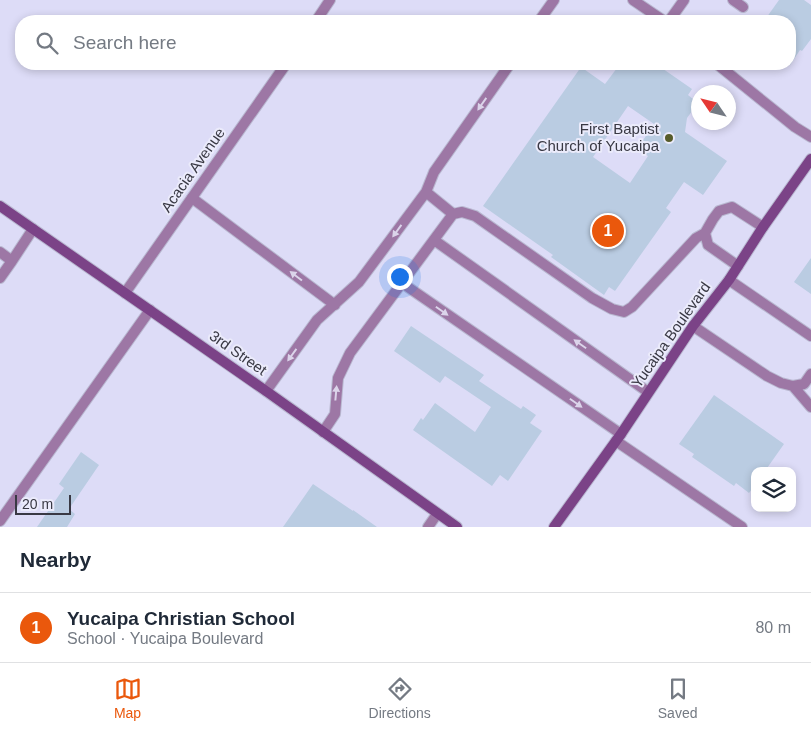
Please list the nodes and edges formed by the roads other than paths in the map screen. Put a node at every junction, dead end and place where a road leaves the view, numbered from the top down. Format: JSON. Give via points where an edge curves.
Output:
{"nodes":[{"id":1,"x":330,"y":0,"type":"edge"},
{"id":2,"x":554,"y":0,"type":"edge"},
{"id":3,"x":633,"y":0,"type":"edge"},
{"id":4,"x":684,"y":0,"type":"edge"},
{"id":5,"x":734,"y":0,"type":"edge"},
{"id":6,"x":743,"y":7,"type":"dead end"},
{"id":7,"x":320,"y":15,"type":"edge"},
{"id":8,"x":543,"y":15,"type":"edge"},
{"id":9,"x":655,"y":15,"type":"edge"},
{"id":10,"x":673,"y":15,"type":"edge"},
{"id":11,"x":282,"y":70,"type":"edge"},
{"id":12,"x":506,"y":70,"type":"edge"},
{"id":13,"x":725,"y":70,"type":"edge"},
{"id":14,"x":811,"y":137,"type":"edge"},
{"id":15,"x":809,"y":165,"type":"edge"},
{"id":16,"x":426,"y":192,"type":"junction"},
{"id":17,"x":192,"y":198,"type":"junction"},
{"id":18,"x":0,"y":206,"type":"edge"},
{"id":19,"x":453,"y":214,"type":"junction"},
{"id":20,"x":763,"y":227,"type":"junction"},
{"id":21,"x":33,"y":229,"type":"junction"},
{"id":22,"x":704,"y":233,"type":"junction"},
{"id":23,"x":434,"y":240,"type":"junction"},
{"id":24,"x":0,"y":252,"type":"edge"},
{"id":25,"x":12,"y":261,"type":"junction"},
{"id":26,"x":738,"y":266,"type":"junction"},
{"id":27,"x":0,"y":278,"type":"edge"},
{"id":28,"x":729,"y":280,"type":"junction"},
{"id":29,"x":402,"y":283,"type":"junction"},
{"id":30,"x":125,"y":293,"type":"junction"},
{"id":31,"x":335,"y":305,"type":"junction"},
{"id":32,"x":150,"y":310,"type":"junction"},
{"id":33,"x":693,"y":326,"type":"junction"},
{"id":34,"x":811,"y":336,"type":"edge"},
{"id":35,"x":811,"y":374,"type":"edge"},
{"id":36,"x":793,"y":386,"type":"junction"},
{"id":37,"x":266,"y":391,"type":"junction"},
{"id":38,"x":648,"y":392,"type":"junction"},
{"id":39,"x":811,"y":407,"type":"edge"},
{"id":40,"x":323,"y":432,"type":"junction"},
{"id":41,"x":618,"y":438,"type":"junction"},
{"id":42,"x":437,"y":514,"type":"junction"},
{"id":43,"x":0,"y":521,"type":"edge"},
{"id":44,"x":428,"y":527,"type":"edge"},
{"id":45,"x":457,"y":527,"type":"edge"},
{"id":46,"x":554,"y":527,"type":"edge"},
{"id":47,"x":742,"y":527,"type":"edge"}],
"edges":[{"from":1,"to":7,"type":"street"},
{"from":2,"to":8,"type":"street"},
{"from":3,"to":9,"type":"street"},
{"from":4,"to":10,"type":"street"},
{"from":5,"to":6,"type":"street"},
{"from":11,"to":17,"type":"street","name":"Acacia Avenue"},
{"from":12,"to":16,"type":"street","one_way":true,"via":[[434,172]]},
{"from":13,"to":14,"type":"street"},
{"from":15,"to":20,"type":"street","name":"Yucaipa Boulevard"},
{"from":16,"to":19,"type":"street"},
{"from":16,"to":31,"type":"street","one_way":true,"via":[[359,282]]},
{"from":17,"to":30,"type":"street","name":"Acacia Avenue"},
{"from":31,"to":17,"type":"street","one_way":true},
{"from":18,"to":21,"type":"street","name":"3rd Street"},
{"from":19,"to":22,"type":"street","via":[[462,212],[475,216],[592,298],[624,312]]},
{"from":19,"to":23,"type":"street"},
{"from":20,"to":22,"type":"street","via":[[732,207],[719,211]]},
{"from":20,"to":26,"type":"street","name":"Yucaipa Boulevard"},
{"from":21,"to":25,"type":"street"},
{"from":21,"to":30,"type":"street","name":"3rd Street"},
{"from":22,"to":26,"type":"street","via":[[708,244]]},
{"from":23,"to":29,"type":"street"},
{"from":38,"to":23,"type":"street","one_way":true},
{"from":24,"to":25,"type":"street"},
{"from":25,"to":27,"type":"street"},
{"from":26,"to":28,"type":"street","name":"Yucaipa Boulevard"},
{"from":28,"to":33,"type":"street","name":"Yucaipa Boulevard"},
{"from":28,"to":34,"type":"street"},
{"from":40,"to":29,"type":"street","one_way":true,"via":[[334,414],[338,378],[350,353]]},
{"from":29,"to":41,"type":"street","one_way":true},
{"from":30,"to":32,"type":"street","name":"3rd Street"},
{"from":31,"to":37,"type":"street","one_way":true,"via":[[317,320]]},
{"from":32,"to":37,"type":"street","name":"3rd Street"},
{"from":32,"to":43,"type":"street"},
{"from":33,"to":36,"type":"street","via":[[766,376]]},
{"from":33,"to":38,"type":"street","name":"Yucaipa Boulevard"},
{"from":35,"to":36,"type":"street","via":[[804,384]]},
{"from":36,"to":39,"type":"street"},
{"from":37,"to":40,"type":"street","name":"3rd Street"},
{"from":38,"to":41,"type":"street","name":"Yucaipa Boulevard"},
{"from":40,"to":42,"type":"street","name":"3rd Street"},
{"from":41,"to":46,"type":"street","name":"Yucaipa Boulevard"},
{"from":41,"to":47,"type":"street"},
{"from":42,"to":44,"type":"street"},
{"from":42,"to":45,"type":"street","name":"3rd Street"}]}
